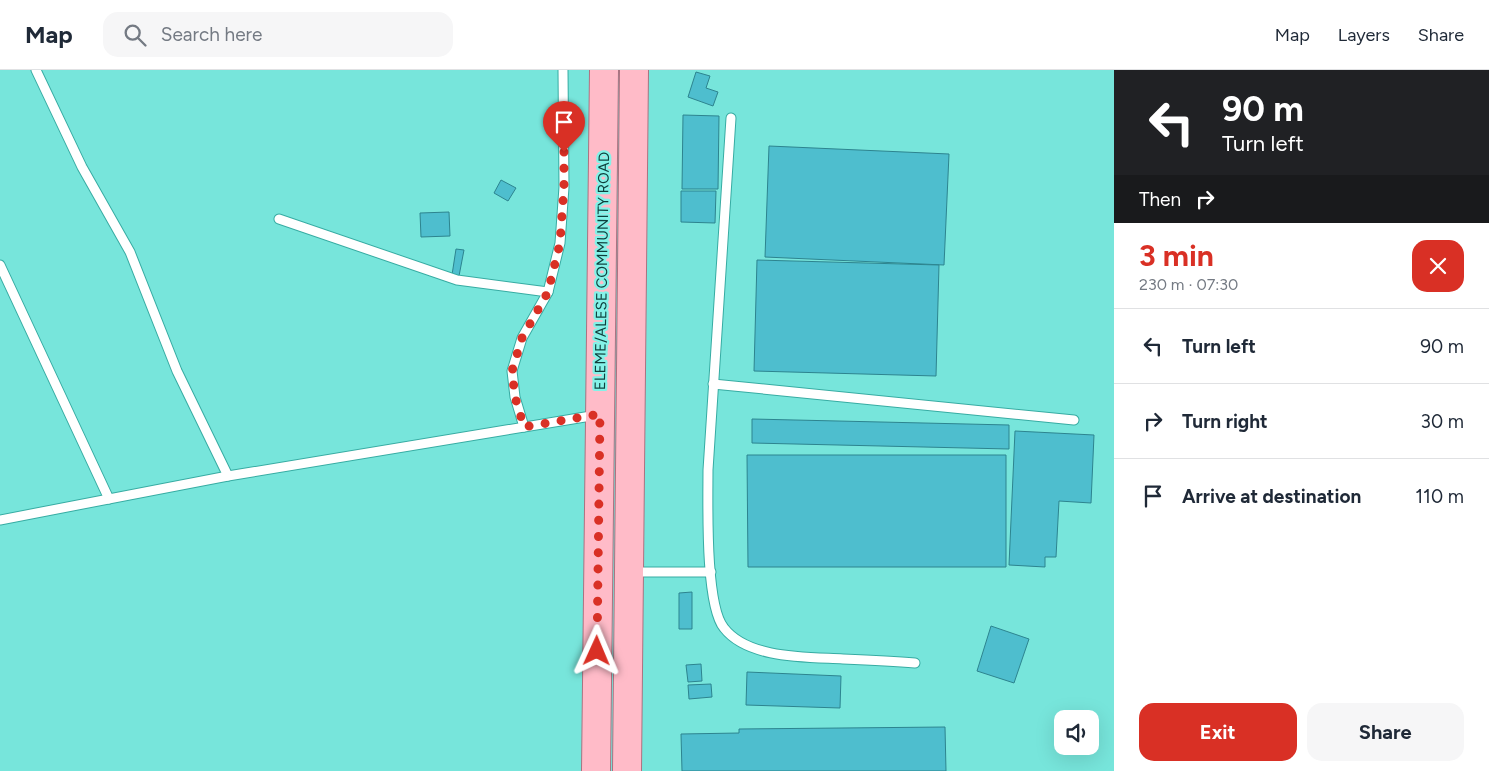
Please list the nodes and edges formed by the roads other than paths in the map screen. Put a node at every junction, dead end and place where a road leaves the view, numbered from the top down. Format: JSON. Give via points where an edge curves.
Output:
{"nodes":[{"id":1,"x":36,"y":70,"type":"edge"},
{"id":2,"x":563,"y":70,"type":"edge"},
{"id":3,"x":604,"y":70,"type":"edge"},
{"id":4,"x":634,"y":70,"type":"edge"},
{"id":5,"x":731,"y":118,"type":"dead end"},
{"id":6,"x":279,"y":219,"type":"dead end"},
{"id":7,"x":0,"y":265,"type":"edge"},
{"id":8,"x":548,"y":292,"type":"junction"},
{"id":9,"x":713,"y":384,"type":"junction"},
{"id":10,"x":600,"y":414,"type":"junction"},
{"id":11,"x":1074,"y":420,"type":"dead end"},
{"id":12,"x":524,"y":427,"type":"junction"},
{"id":13,"x":228,"y":476,"type":"junction"},
{"id":14,"x":109,"y":499,"type":"junction"},
{"id":15,"x":0,"y":520,"type":"edge"},
{"id":16,"x":629,"y":572,"type":"junction"},
{"id":17,"x":711,"y":572,"type":"junction"},
{"id":18,"x":915,"y":663,"type":"dead end"},
{"id":19,"x":596,"y":771,"type":"edge"},
{"id":20,"x":627,"y":771,"type":"edge"}],
"edges":[{"from":1,"to":13,"type":"lane","via":[[82,167],[130,252],[177,371]]},
{"from":2,"to":8,"type":"lane","via":[[564,187],[560,243]]},
{"from":3,"to":10,"type":"main road","name":"ELEME/ALESE COMMUNITY ROAD"},
{"from":4,"to":16,"type":"main road","name":"ELEME/ALESE COMMUNITY ROAD"},
{"from":5,"to":9,"type":"lane"},
{"from":6,"to":8,"type":"lane","via":[[456,280]]},
{"from":7,"to":14,"type":"lane"},
{"from":8,"to":12,"type":"lane","via":[[522,338],[512,371],[515,397]]},
{"from":9,"to":11,"type":"lane"},
{"from":9,"to":17,"type":"lane","via":[[708,470]]},
{"from":10,"to":12,"type":"lane"},
{"from":10,"to":19,"type":"main road","name":"ELEME/ALESE COMMUNITY ROAD"},
{"from":12,"to":13,"type":"lane"},
{"from":13,"to":14,"type":"lane"},
{"from":14,"to":15,"type":"lane"},
{"from":16,"to":17,"type":"lane"},
{"from":16,"to":20,"type":"main road","name":"ELEME/ALESE COMMUNITY ROAD"},
{"from":17,"to":18,"type":"lane","via":[[714,602],[723,627],[734,638],[753,648],[786,655]]}]}
